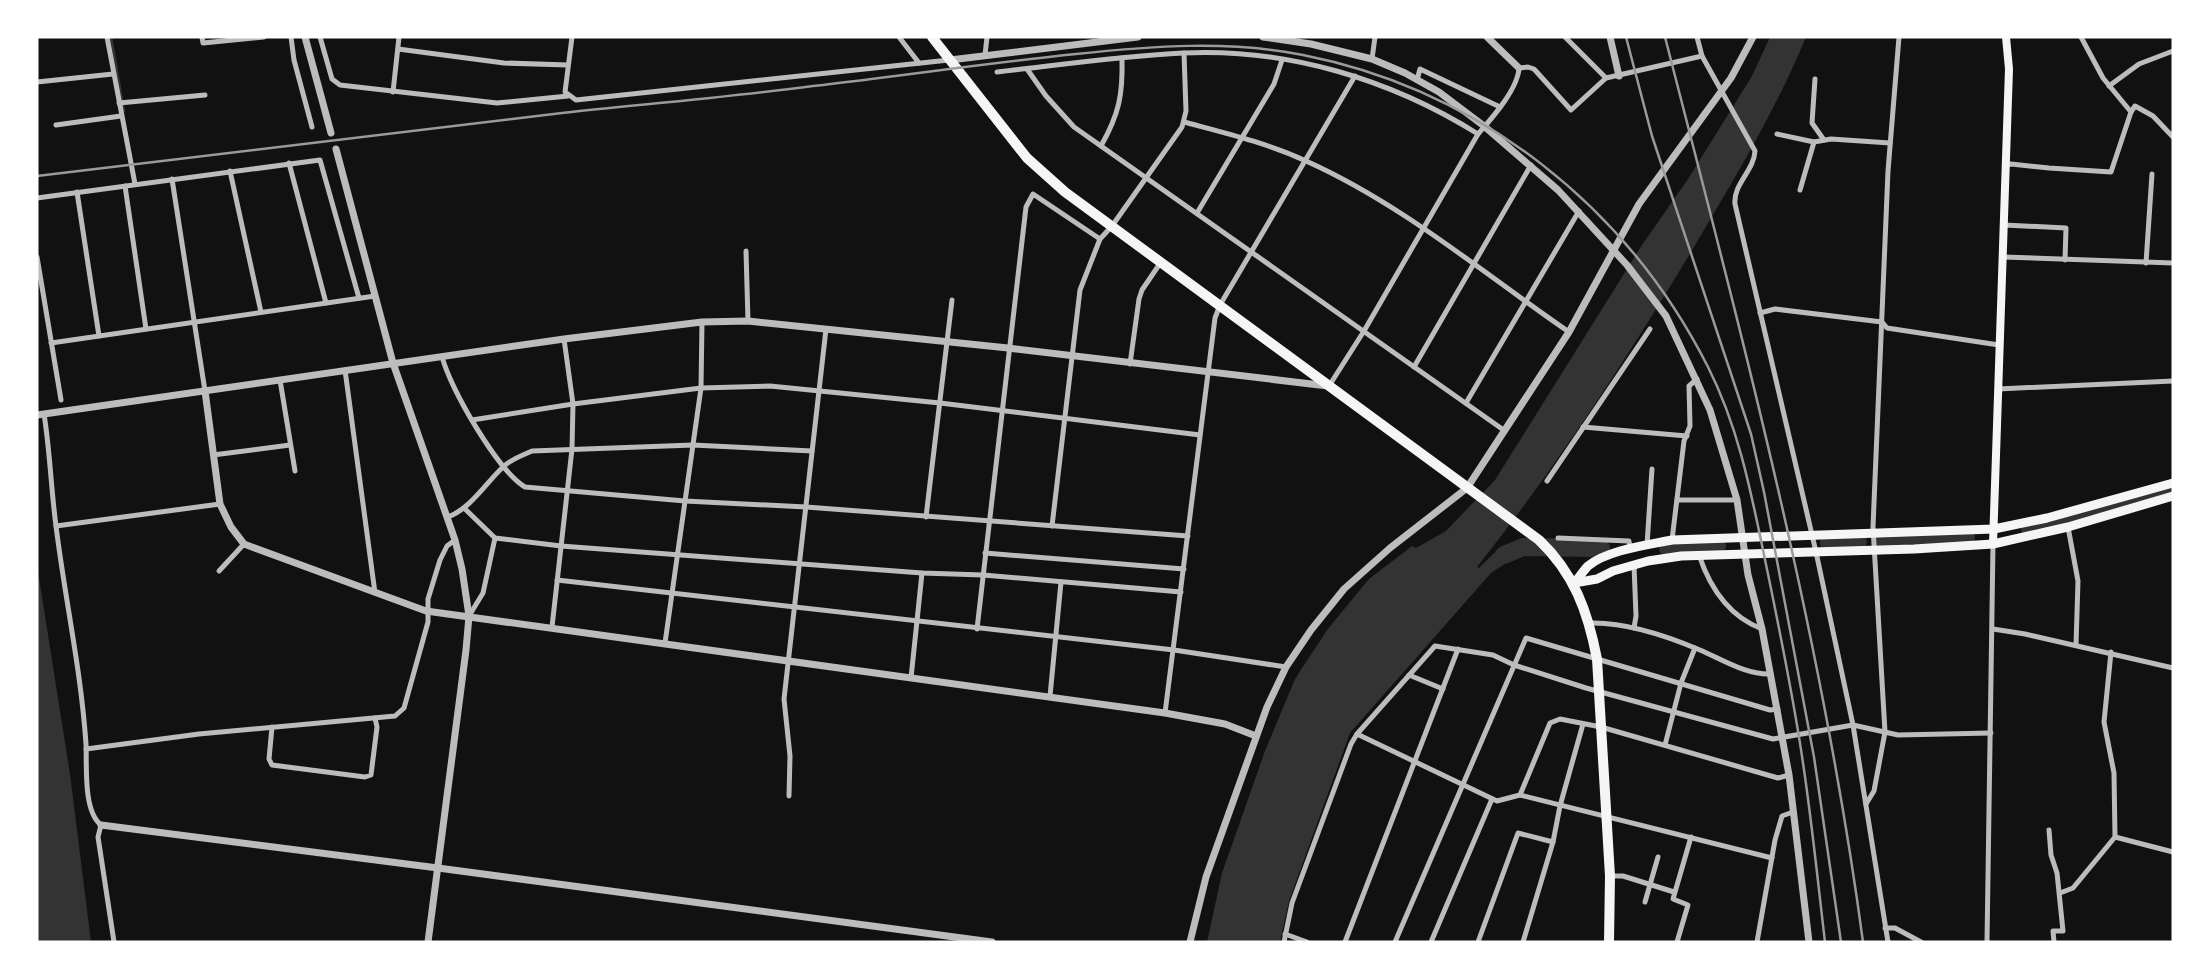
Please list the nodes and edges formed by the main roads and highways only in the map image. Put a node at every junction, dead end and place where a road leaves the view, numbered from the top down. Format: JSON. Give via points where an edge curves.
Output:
{"nodes":[{"id":1,"x":932,"y":37,"type":"edge"},
{"id":2,"x":937,"y":37,"type":"edge"},
{"id":3,"x":2006,"y":37,"type":"edge"},
{"id":4,"x":950,"y":60,"type":"junction"},
{"id":5,"x":2173,"y":483,"type":"edge"},
{"id":6,"x":2173,"y":496,"type":"edge"},
{"id":7,"x":1994,"y":529,"type":"junction"},
{"id":8,"x":1993,"y":544,"type":"junction"},
{"id":9,"x":1574,"y":583,"type":"junction"},
{"id":10,"x":1609,"y":942,"type":"edge"}],
"edges":[{"from":1,"to":4,"type":"highway"},
{"from":2,"to":4,"type":"highway"},
{"from":3,"to":7,"type":"main road","via":[[2009,69]]},
{"from":4,"to":9,"type":"highway","via":[[1027,158],[1065,192],[1539,540]]},
{"from":5,"to":7,"type":"main road"},
{"from":6,"to":8,"type":"main road"},
{"from":7,"to":8,"type":"main road"},
{"from":7,"to":9,"type":"main road","via":[[1672,540],[1589,565]]},
{"from":8,"to":9,"type":"main road","via":[[1699,555],[1634,565]]},
{"from":9,"to":10,"type":"highway","via":[[1590,623],[1597,659],[1608,818]]}]}
